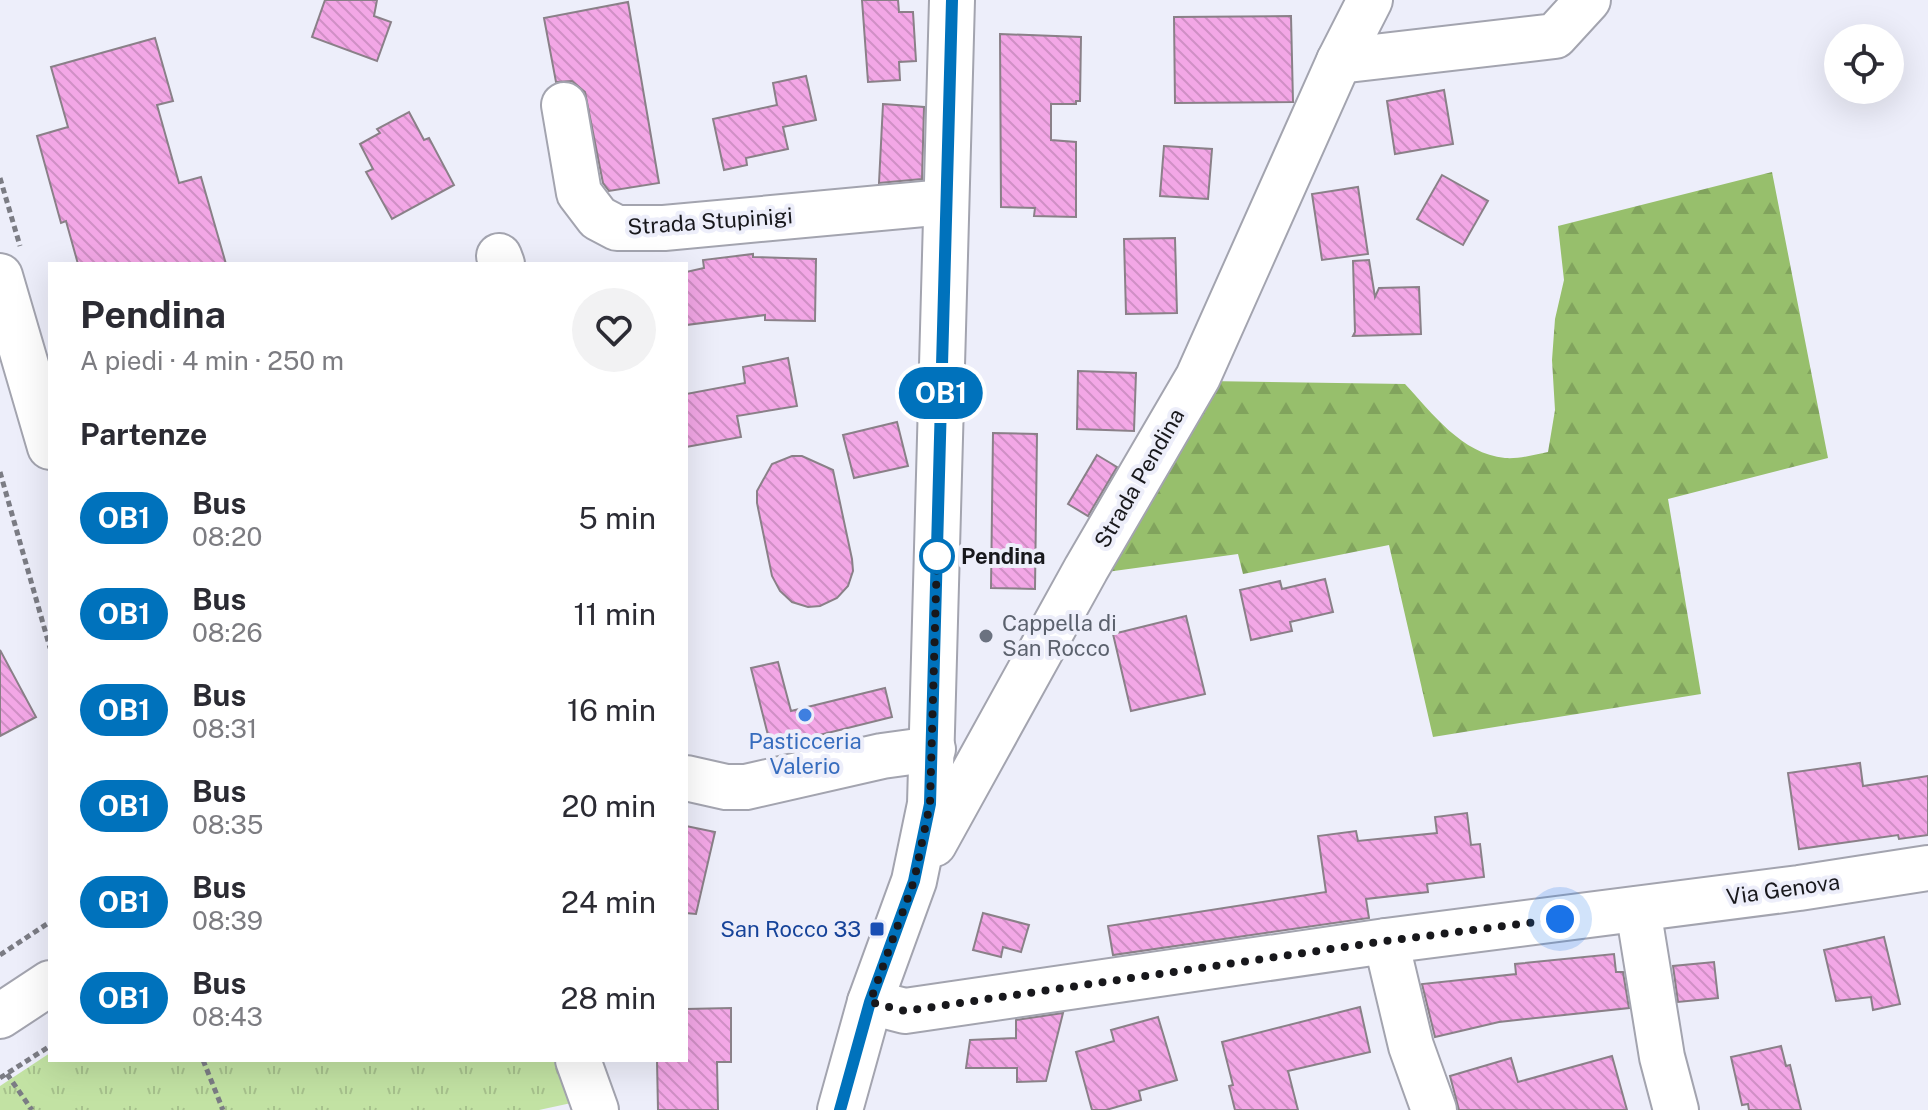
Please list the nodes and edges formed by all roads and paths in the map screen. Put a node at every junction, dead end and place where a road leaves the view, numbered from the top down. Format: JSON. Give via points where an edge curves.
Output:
{"nodes":[{"id":1,"x":952,"y":0,"type":"edge"},
{"id":2,"x":1370,"y":0,"type":"edge"},
{"id":3,"x":1588,"y":0,"type":"edge"},
{"id":4,"x":1339,"y":61,"type":"junction"},
{"id":5,"x":564,"y":105,"type":"dead end"},
{"id":6,"x":945,"y":202,"type":"junction"},
{"id":7,"x":0,"y":276,"type":"edge"},
{"id":8,"x":48,"y":440,"type":"edge"},
{"id":9,"x":0,"y":472,"type":"edge"},
{"id":10,"x":48,"y":641,"type":"edge"},
{"id":11,"x":933,"y":749,"type":"junction"},
{"id":12,"x":688,"y":778,"type":"edge"},
{"id":13,"x":1928,"y":868,"type":"edge"},
{"id":14,"x":914,"y":881,"type":"junction"},
{"id":15,"x":1638,"y":909,"type":"junction"},
{"id":16,"x":48,"y":923,"type":"edge"},
{"id":17,"x":1386,"y":941,"type":"junction"},
{"id":18,"x":0,"y":955,"type":"edge"},
{"id":19,"x":48,"y":984,"type":"edge"},
{"id":20,"x":870,"y":1002,"type":"junction"},
{"id":21,"x":0,"y":1016,"type":"edge"},
{"id":22,"x":48,"y":1047,"type":"edge"},
{"id":23,"x":204,"y":1062,"type":"edge"},
{"id":24,"x":579,"y":1062,"type":"edge"},
{"id":25,"x":7,"y":1074,"type":"junction"},
{"id":26,"x":0,"y":1078,"type":"edge"},
{"id":27,"x":32,"y":1110,"type":"edge"},
{"id":28,"x":223,"y":1110,"type":"edge"},
{"id":29,"x":596,"y":1110,"type":"edge"},
{"id":30,"x":840,"y":1110,"type":"edge"},
{"id":31,"x":1434,"y":1110,"type":"edge"},
{"id":32,"x":1676,"y":1110,"type":"edge"}],
"edges":[{"from":1,"to":6,"type":"street"},
{"from":2,"to":4,"type":"street","name":"Strada Pendina"},
{"from":3,"to":4,"type":"street","via":[[1555,36]]},
{"from":4,"to":14,"type":"street","name":"Strada Pendina","via":[[1198,377]]},
{"from":5,"to":6,"type":"street","name":"Strada Stupinigi","via":[[579,193],[598,218],[617,228]]},
{"from":6,"to":11,"type":"street"},
{"from":7,"to":8,"type":"street"},
{"from":9,"to":10,"type":"path"},
{"from":11,"to":12,"type":"street","via":[[746,787]]},
{"from":11,"to":14,"type":"street","via":[[930,804]]},
{"from":13,"to":15,"type":"street","name":"Via Genova"},
{"from":14,"to":20,"type":"street"},
{"from":15,"to":17,"type":"street","name":"Via Genova"},
{"from":15,"to":32,"type":"street"},
{"from":16,"to":18,"type":"path"},
{"from":17,"to":20,"type":"street","name":"Via Genova","via":[[905,1011]]},
{"from":17,"to":31,"type":"street","via":[[1411,1046]]},
{"from":19,"to":21,"type":"street"},
{"from":20,"to":30,"type":"street"},
{"from":22,"to":25,"type":"path"},
{"from":23,"to":28,"type":"path"},
{"from":24,"to":29,"type":"street"},
{"from":25,"to":26,"type":"path"},
{"from":25,"to":27,"type":"path"}]}
